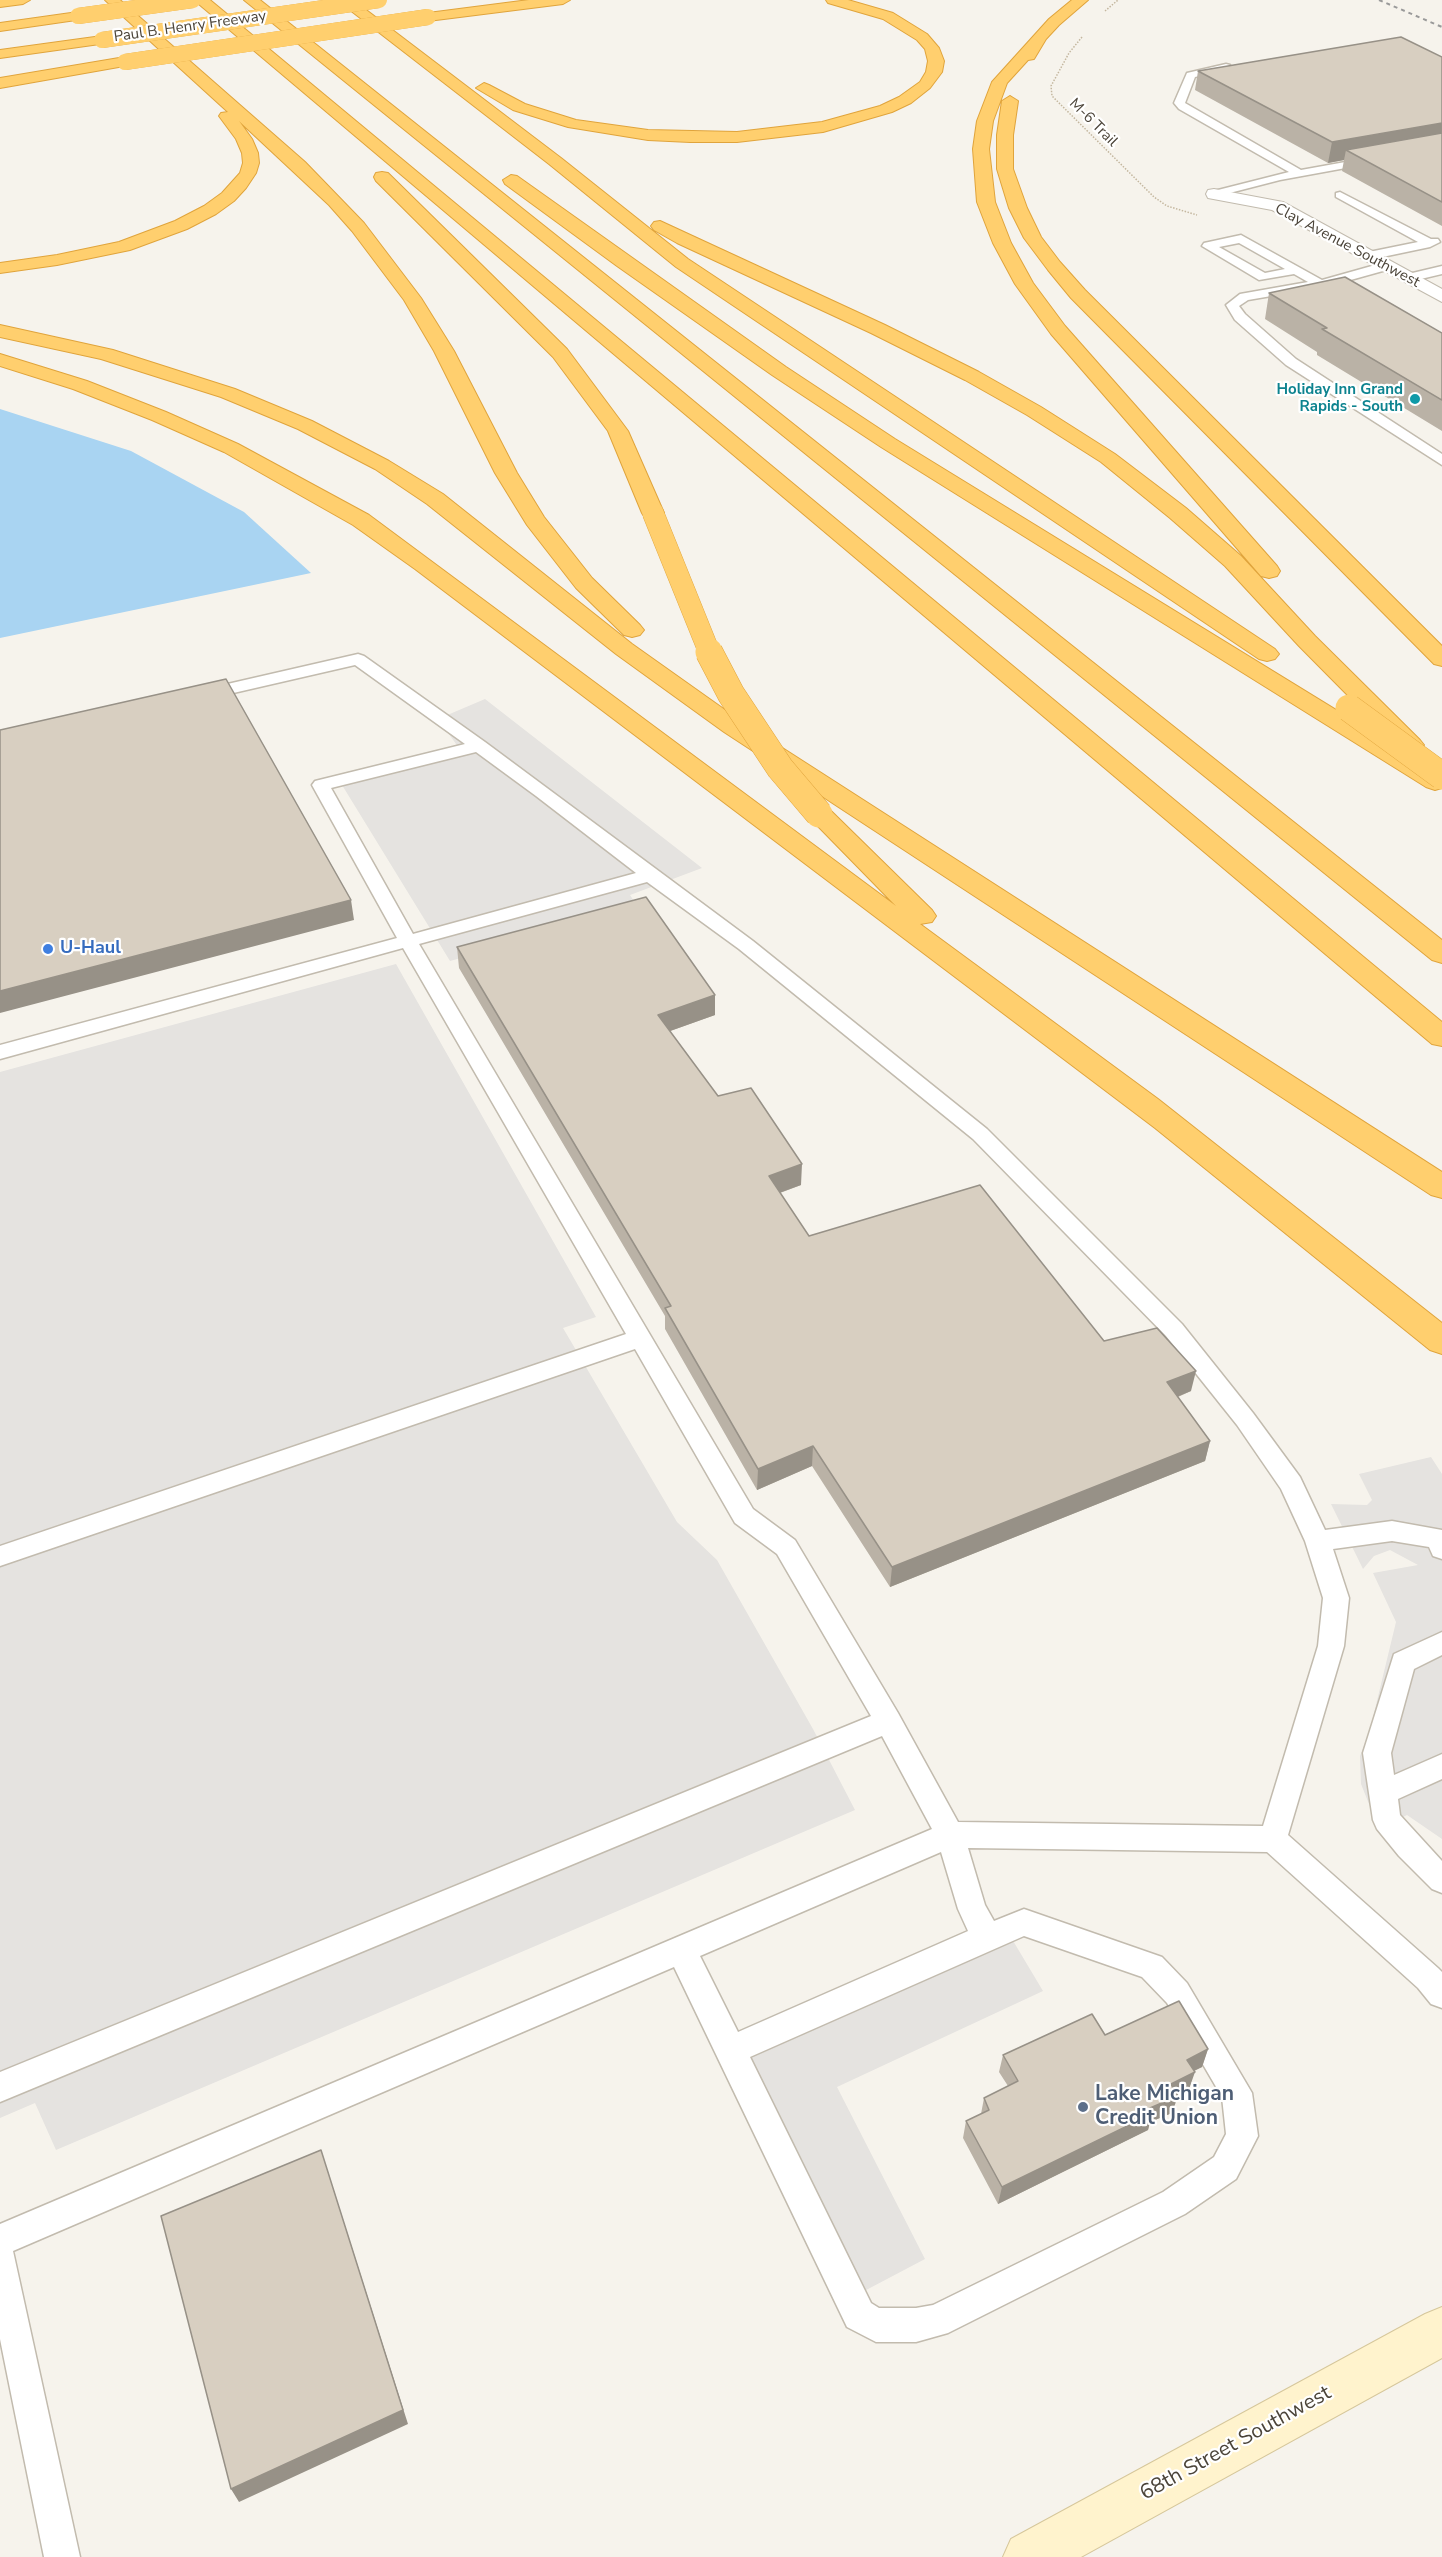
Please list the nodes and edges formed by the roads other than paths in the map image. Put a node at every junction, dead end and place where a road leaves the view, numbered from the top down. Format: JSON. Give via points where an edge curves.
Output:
{"nodes":[{"id":1,"x":25,"y":0,"type":"edge"},
{"id":2,"x":112,"y":0,"type":"edge"},
{"id":3,"x":193,"y":0,"type":"edge"},
{"id":4,"x":201,"y":0,"type":"edge"},
{"id":5,"x":344,"y":0,"type":"edge"},
{"id":6,"x":379,"y":0,"type":"edge"},
{"id":7,"x":543,"y":0,"type":"edge"},
{"id":8,"x":563,"y":0,"type":"edge"},
{"id":9,"x":833,"y":0,"type":"edge"},
{"id":10,"x":1081,"y":0,"type":"edge"},
{"id":11,"x":0,"y":3,"type":"edge"},
{"id":12,"x":255,"y":3,"type":"edge"},
{"id":13,"x":428,"y":17,"type":"junction"},
{"id":14,"x":0,"y":27,"type":"edge"},
{"id":15,"x":389,"y":35,"type":"junction"},
{"id":16,"x":1040,"y":38,"type":"junction"},
{"id":17,"x":0,"y":54,"type":"edge"},
{"id":18,"x":264,"y":54,"type":"junction"},
{"id":19,"x":1241,"y":64,"type":"edge"},
{"id":20,"x":188,"y":68,"type":"junction"},
{"id":21,"x":0,"y":82,"type":"edge"},
{"id":22,"x":440,"y":127,"type":"dead end"},
{"id":23,"x":1387,"y":157,"type":"edge"},
{"id":24,"x":555,"y":161,"type":"junction"},
{"id":25,"x":497,"y":170,"type":"dead end"},
{"id":26,"x":1299,"y":173,"type":"junction"},
{"id":27,"x":1214,"y":194,"type":"joint"},
{"id":28,"x":1340,"y":195,"type":"dead end"},
{"id":29,"x":1436,"y":242,"type":"edge"},
{"id":30,"x":1368,"y":256,"type":"junction"},
{"id":31,"x":1386,"y":266,"type":"junction"},
{"id":32,"x":0,"y":268,"type":"edge"},
{"id":33,"x":1296,"y":270,"type":"junction"},
{"id":34,"x":1442,"y":270,"type":"edge"},
{"id":35,"x":1408,"y":278,"type":"junction"},
{"id":36,"x":1320,"y":284,"type":"junction"},
{"id":37,"x":1340,"y":295,"type":"edge"},
{"id":38,"x":1442,"y":296,"type":"edge"},
{"id":39,"x":0,"y":331,"type":"edge"},
{"id":40,"x":0,"y":360,"type":"edge"},
{"id":41,"x":1442,"y":461,"type":"edge"},
{"id":42,"x":1442,"y":658,"type":"edge"},
{"id":43,"x":185,"y":699,"type":"edge"},
{"id":44,"x":479,"y":746,"type":"junction"},
{"id":45,"x":1442,"y":769,"type":"edge"},
{"id":46,"x":1442,"y":776,"type":"edge"},
{"id":47,"x":1442,"y":786,"type":"edge"},
{"id":48,"x":829,"y":806,"type":"junction"},
{"id":49,"x":651,"y":875,"type":"junction"},
{"id":50,"x":408,"y":941,"type":"junction"},
{"id":51,"x":1442,"y":954,"type":"edge"},
{"id":52,"x":1442,"y":1037,"type":"edge"},
{"id":53,"x":0,"y":1052,"type":"edge"},
{"id":54,"x":1163,"y":1120,"type":"junction"},
{"id":55,"x":1442,"y":1187,"type":"edge"},
{"id":56,"x":641,"y":1338,"type":"junction"},
{"id":57,"x":1442,"y":1341,"type":"edge"},
{"id":58,"x":1318,"y":1541,"type":"junction"},
{"id":59,"x":1442,"y":1549,"type":"edge"},
{"id":60,"x":0,"y":1556,"type":"edge"},
{"id":61,"x":1442,"y":1643,"type":"edge"},
{"id":62,"x":888,"y":1721,"type":"junction"},
{"id":63,"x":1442,"y":1766,"type":"edge"},
{"id":64,"x":1383,"y":1793,"type":"junction"},
{"id":65,"x":951,"y":1834,"type":"junction"},
{"id":66,"x":1272,"y":1839,"type":"junction"},
{"id":67,"x":1442,"y":1880,"type":"edge"},
{"id":68,"x":987,"y":1937,"type":"junction"},
{"id":69,"x":681,"y":1949,"type":"junction"},
{"id":70,"x":1442,"y":1994,"type":"edge"},
{"id":71,"x":731,"y":2050,"type":"junction"},
{"id":72,"x":0,"y":2087,"type":"edge"},
{"id":73,"x":0,"y":2240,"type":"edge"},
{"id":74,"x":0,"y":2259,"type":"edge"},
{"id":75,"x":1442,"y":2331,"type":"edge"},
{"id":76,"x":62,"y":2557,"type":"edge"},
{"id":77,"x":1029,"y":2557,"type":"edge"}],
"edges":[{"from":1,"to":11,"type":"highway"},
{"from":2,"to":20,"type":"highway"},
{"from":3,"to":14,"type":"highway","name":"Paul B. Henry Freeway","bridge":true},
{"from":4,"to":18,"type":"highway"},
{"from":5,"to":15,"type":"highway"},
{"from":6,"to":17,"type":"highway","name":"Paul B. Henry Freeway","bridge":true},
{"from":7,"to":13,"type":"highway"},
{"from":8,"to":13,"type":"highway"},
{"from":9,"to":15,"type":"highway","via":[[888,16],[922,37],[934,54],[934,72],[925,85],[886,109],[823,127],[758,135],[648,135],[574,124],[513,103]]},
{"from":10,"to":16,"type":"highway"},
{"from":12,"to":22,"type":"highway"},
{"from":12,"to":51,"type":"highway"},
{"from":13,"to":21,"type":"highway","bridge":true},
{"from":15,"to":24,"type":"highway"},
{"from":16,"to":42,"type":"highway","via":[[1008,104],[1005,135],[1005,169],[1033,238],[1086,302]]},
{"from":16,"to":45,"type":"highway","via":[[1000,82],[985,121],[981,149],[986,202],[1024,284],[1065,338]]},
{"from":18,"to":48,"type":"highway","bridge":true,"via":[[560,353],[597,399],[618,431],[712,658],[731,694],[780,768]]},
{"from":18,"to":52,"type":"highway"},
{"from":19,"to":26,"type":"lane","via":[[1191,75],[1179,103]]},
{"from":20,"to":32,"type":"highway","via":[[233,124],[250,153],[249,173],[228,197],[210,210],[154,236],[90,254]]},
{"from":20,"to":48,"type":"highway","via":[[335,201],[378,252],[444,351],[522,501],[584,583]]},
{"from":23,"to":26,"type":"lane"},
{"from":24,"to":46,"type":"highway","bridge":true,"via":[[682,263],[1349,708]]},
{"from":24,"to":46,"type":"highway","via":[[683,239],[972,375],[1108,458],[1233,561]]},
{"from":25,"to":47,"type":"highway","via":[[849,417]]},
{"from":26,"to":27,"type":"lane"},
{"from":27,"to":30,"type":"street","name":"Clay Avenue Southwest","via":[[1277,206]]},
{"from":28,"to":29,"type":"lane"},
{"from":29,"to":30,"type":"lane"},
{"from":30,"to":31,"type":"street","name":"Clay Avenue Southwest"},
{"from":31,"to":35,"type":"street","name":"Clay Avenue Southwest"},
{"from":31,"to":36,"type":"lane"},
{"from":33,"to":33,"type":"lane","via":[[1241,238],[1208,246],[1263,277]]},
{"from":33,"to":36,"type":"lane"},
{"from":34,"to":35,"type":"lane"},
{"from":35,"to":38,"type":"street","name":"Clay Avenue Southwest"},
{"from":36,"to":37,"type":"lane"},
{"from":36,"to":41,"type":"lane","via":[[1244,297],[1232,305],[1240,318],[1291,362]]},
{"from":39,"to":48,"type":"highway","via":[[106,354],[188,379],[276,412],[355,450],[435,500],[655,672],[733,727]]},
{"from":40,"to":54,"type":"highway","via":[[159,416],[231,448],[361,520]]},
{"from":43,"to":44,"type":"lane","via":[[358,659]]},
{"from":44,"to":49,"type":"lane"},
{"from":44,"to":50,"type":"lane","via":[[321,785]]},
{"from":48,"to":54,"type":"highway","via":[[941,934]]},
{"from":48,"to":55,"type":"highway","via":[[1141,990]]},
{"from":49,"to":50,"type":"lane"},
{"from":49,"to":58,"type":"lane","via":[[746,945],[980,1134],[1181,1339],[1291,1484]]},
{"from":50,"to":53,"type":"lane"},
{"from":50,"to":56,"type":"lane"},
{"from":54,"to":57,"type":"highway"},
{"from":56,"to":60,"type":"lane"},
{"from":56,"to":62,"type":"lane","via":[[744,1516],[786,1547]]},
{"from":58,"to":59,"type":"lane","via":[[1392,1531],[1438,1539]]},
{"from":58,"to":66,"type":"lane","via":[[1336,1598],[1331,1646]]},
{"from":61,"to":64,"type":"lane","via":[[1403,1662],[1377,1753]]},
{"from":62,"to":65,"type":"lane"},
{"from":62,"to":72,"type":"lane"},
{"from":63,"to":64,"type":"lane"},
{"from":64,"to":67,"type":"lane","via":[[1387,1820]]},
{"from":65,"to":66,"type":"lane"},
{"from":65,"to":68,"type":"lane","via":[[972,1909]]},
{"from":65,"to":69,"type":"lane"},
{"from":66,"to":70,"type":"lane"},
{"from":68,"to":71,"type":"lane"},
{"from":68,"to":71,"type":"lane","via":[[1024,1922],[1152,1966],[1177,1993],[1237,2093],[1242,2136],[1225,2168],[1174,2203],[936,2321],[876,2325],[859,2315]]},
{"from":69,"to":71,"type":"lane"},
{"from":69,"to":73,"type":"lane"},
{"from":74,"to":76,"type":"lane"},
{"from":75,"to":77,"type":"main road","name":"68th Street Southwest"}]}
